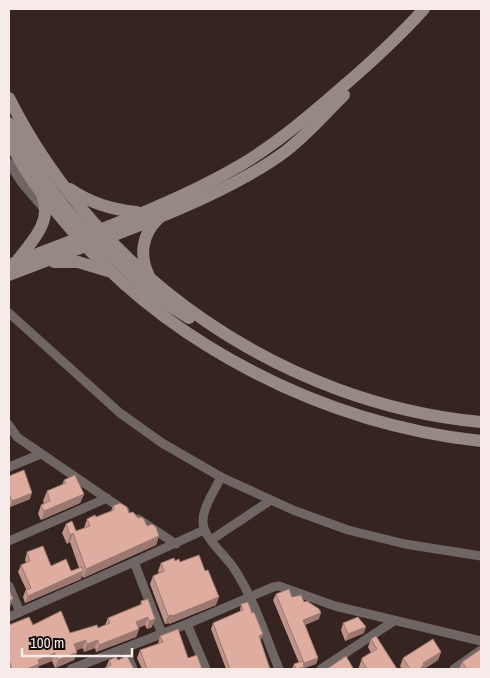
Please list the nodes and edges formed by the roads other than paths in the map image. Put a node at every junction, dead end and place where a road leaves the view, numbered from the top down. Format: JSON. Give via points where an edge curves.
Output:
{"nodes":[{"id":1,"x":424,"y":9,"type":"edge"},
{"id":2,"x":391,"y":43,"type":"junction"},
{"id":3,"x":9,"y":98,"type":"edge"},
{"id":4,"x":9,"y":123,"type":"edge"},
{"id":5,"x":9,"y":139,"type":"edge"},
{"id":6,"x":9,"y":163,"type":"edge"},
{"id":7,"x":62,"y":184,"type":"junction"},
{"id":8,"x":42,"y":196,"type":"junction"},
{"id":9,"x":46,"y":211,"type":"junction"},
{"id":10,"x":140,"y":212,"type":"junction"},
{"id":11,"x":160,"y":217,"type":"junction"},
{"id":12,"x":92,"y":237,"type":"junction"},
{"id":13,"x":13,"y":263,"type":"edge"},
{"id":14,"x":35,"y":265,"type":"junction"},
{"id":15,"x":111,"y":272,"type":"junction"},
{"id":16,"x":9,"y":275,"type":"edge"},
{"id":17,"x":152,"y":280,"type":"junction"},
{"id":18,"x":9,"y":312,"type":"edge"},
{"id":19,"x":222,"y":332,"type":"junction"},
{"id":20,"x":481,"y":422,"type":"edge"},
{"id":21,"x":9,"y":425,"type":"edge"},
{"id":22,"x":481,"y":441,"type":"edge"},
{"id":23,"x":41,"y":454,"type":"junction"},
{"id":24,"x":9,"y":467,"type":"edge"},
{"id":25,"x":221,"y":477,"type":"junction"},
{"id":26,"x":106,"y":498,"type":"junction"},
{"id":27,"x":271,"y":500,"type":"junction"},
{"id":28,"x":204,"y":530,"type":"junction"},
{"id":29,"x":9,"y":540,"type":"edge"},
{"id":30,"x":211,"y":540,"type":"junction"},
{"id":31,"x":176,"y":544,"type":"junction"},
{"id":32,"x":481,"y":556,"type":"edge"},
{"id":33,"x":134,"y":562,"type":"junction"},
{"id":34,"x":9,"y":586,"type":"edge"},
{"id":35,"x":250,"y":597,"type":"junction"},
{"id":36,"x":20,"y":612,"type":"junction"},
{"id":37,"x":9,"y":617,"type":"edge"},
{"id":38,"x":394,"y":621,"type":"junction"},
{"id":39,"x":187,"y":624,"type":"junction"},
{"id":40,"x":162,"y":634,"type":"junction"},
{"id":41,"x":481,"y":641,"type":"edge"},
{"id":42,"x":125,"y":649,"type":"junction"},
{"id":43,"x":481,"y":650,"type":"edge"},
{"id":44,"x":71,"y":669,"type":"edge"},
{"id":45,"x":133,"y":669,"type":"edge"},
{"id":46,"x":206,"y":669,"type":"edge"},
{"id":47,"x":279,"y":669,"type":"edge"},
{"id":48,"x":321,"y":669,"type":"edge"},
{"id":49,"x":454,"y":669,"type":"edge"}],
"edges":[{"from":1,"to":2,"type":"street"},
{"from":2,"to":10,"type":"street","via":[[267,148],[222,175]]},
{"from":2,"to":11,"type":"street","via":[[319,121],[286,151],[230,185]]},
{"from":3,"to":7,"type":"street","via":[[35,145]]},
{"from":4,"to":12,"type":"street","via":[[59,198]]},
{"from":5,"to":8,"type":"street"},
{"from":6,"to":9,"type":"street"},
{"from":7,"to":10,"type":"street","via":[[99,204]]},
{"from":7,"to":12,"type":"street"},
{"from":8,"to":9,"type":"street"},
{"from":8,"to":12,"type":"street"},
{"from":9,"to":13,"type":"street","via":[[42,227]]},
{"from":10,"to":12,"type":"street"},
{"from":11,"to":12,"type":"street"},
{"from":11,"to":17,"type":"street","via":[[148,231],[143,246],[144,262]]},
{"from":12,"to":13,"type":"street"},
{"from":12,"to":14,"type":"street"},
{"from":12,"to":15,"type":"street"},
{"from":12,"to":17,"type":"street"},
{"from":12,"to":19,"type":"street","via":[[163,302],[194,321]]},
{"from":14,"to":15,"type":"street","via":[[73,261]]},
{"from":14,"to":16,"type":"street"},
{"from":15,"to":22,"type":"street","via":[[190,334],[291,389],[384,424]]},
{"from":17,"to":19,"type":"street"},
{"from":18,"to":25,"type":"street","via":[[120,413],[162,443]]},
{"from":19,"to":20,"type":"street","via":[[286,368],[334,388],[408,410]]},
{"from":21,"to":23,"type":"street","via":[[16,437]]},
{"from":23,"to":24,"type":"street"},
{"from":23,"to":26,"type":"street"},
{"from":25,"to":27,"type":"street"},
{"from":25,"to":28,"type":"street","via":[[204,513]]},
{"from":26,"to":29,"type":"street"},
{"from":26,"to":31,"type":"street"},
{"from":27,"to":30,"type":"street"},
{"from":27,"to":32,"type":"street","via":[[367,536]]},
{"from":28,"to":30,"type":"street"},
{"from":28,"to":31,"type":"street"},
{"from":30,"to":35,"type":"street","via":[[233,567]]},
{"from":31,"to":33,"type":"street"},
{"from":33,"to":36,"type":"street"},
{"from":33,"to":40,"type":"street"},
{"from":34,"to":36,"type":"street"},
{"from":35,"to":38,"type":"street","via":[[279,586],[335,606]]},
{"from":35,"to":39,"type":"street"},
{"from":35,"to":47,"type":"street"},
{"from":36,"to":37,"type":"street"},
{"from":38,"to":41,"type":"street"},
{"from":38,"to":48,"type":"street","via":[[346,658]]},
{"from":39,"to":40,"type":"street"},
{"from":39,"to":46,"type":"street"},
{"from":40,"to":42,"type":"street"},
{"from":42,"to":44,"type":"street"},
{"from":42,"to":45,"type":"street"},
{"from":43,"to":49,"type":"street"}]}
